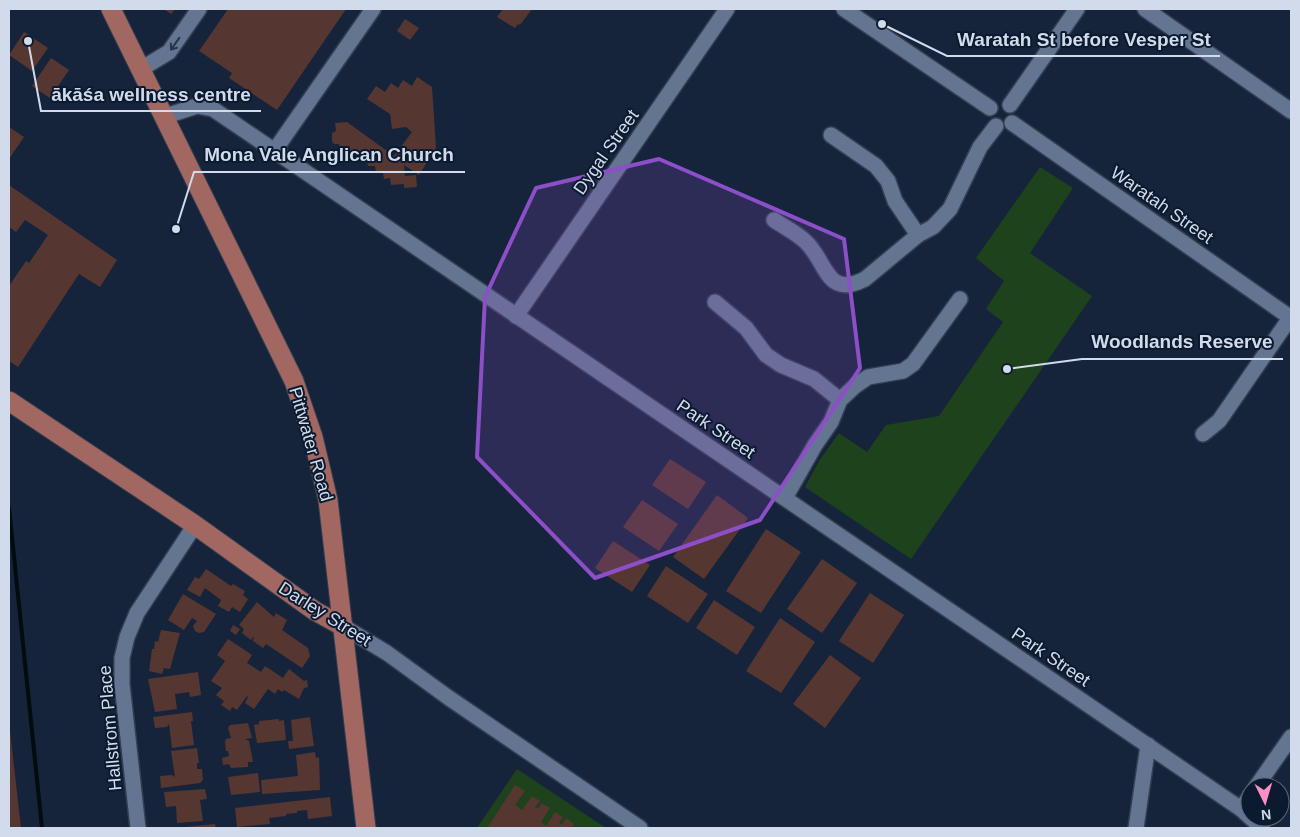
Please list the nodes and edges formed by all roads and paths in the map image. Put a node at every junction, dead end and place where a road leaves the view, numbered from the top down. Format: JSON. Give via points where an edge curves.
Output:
{"nodes":[{"id":1,"x":111,"y":9,"type":"edge"},
{"id":2,"x":199,"y":9,"type":"edge"},
{"id":3,"x":373,"y":9,"type":"edge"},
{"id":4,"x":727,"y":9,"type":"edge"},
{"id":5,"x":844,"y":9,"type":"edge"},
{"id":6,"x":1077,"y":9,"type":"edge"},
{"id":7,"x":1145,"y":9,"type":"edge"},
{"id":8,"x":141,"y":69,"type":"junction"},
{"id":9,"x":1010,"y":105,"type":"junction"},
{"id":10,"x":990,"y":108,"type":"junction"},
{"id":11,"x":1291,"y":111,"type":"edge"},
{"id":12,"x":163,"y":117,"type":"junction"},
{"id":13,"x":1012,"y":123,"type":"junction"},
{"id":14,"x":996,"y":126,"type":"junction"},
{"id":15,"x":831,"y":135,"type":"dead end"},
{"id":16,"x":275,"y":150,"type":"junction"},
{"id":17,"x":774,"y":220,"type":"dead end"},
{"id":18,"x":918,"y":235,"type":"junction"},
{"id":19,"x":960,"y":299,"type":"dead end"},
{"id":20,"x":715,"y":302,"type":"dead end"},
{"id":21,"x":516,"y":316,"type":"junction"},
{"id":22,"x":1291,"y":318,"type":"edge"},
{"id":23,"x":840,"y":400,"type":"junction"},
{"id":24,"x":9,"y":401,"type":"edge"},
{"id":25,"x":1203,"y":434,"type":"dead end"},
{"id":26,"x":785,"y":498,"type":"junction"},
{"id":27,"x":195,"y":525,"type":"junction"},
{"id":28,"x":344,"y":627,"type":"junction"},
{"id":29,"x":1291,"y":738,"type":"edge"},
{"id":30,"x":1148,"y":746,"type":"junction"},
{"id":31,"x":1263,"y":777,"type":"edge"},
{"id":32,"x":1240,"y":808,"type":"edge"},
{"id":33,"x":138,"y":828,"type":"edge"},
{"id":34,"x":366,"y":828,"type":"edge"},
{"id":35,"x":640,"y":828,"type":"edge"},
{"id":36,"x":1136,"y":828,"type":"edge"}],
"edges":[{"from":1,"to":8,"type":"main road","name":"Pittwater Road"},
{"from":2,"to":8,"type":"street","one_way":true,"via":[[169,52]]},
{"from":3,"to":16,"type":"street"},
{"from":4,"to":21,"type":"street","name":"Dygal Street"},
{"from":5,"to":10,"type":"street"},
{"from":6,"to":9,"type":"street"},
{"from":7,"to":11,"type":"street"},
{"from":8,"to":12,"type":"main road","name":"Pittwater Road"},
{"from":9,"to":10,"type":"street","via":[[997,103]]},
{"from":9,"to":13,"type":"street","via":[[1014,111]]},
{"from":10,"to":14,"type":"street","via":[[990,120]]},
{"from":12,"to":16,"type":"street","name":"Park Street","via":[[197,106],[212,109]]},
{"from":12,"to":28,"type":"main road","name":"Pittwater Road","via":[[294,381],[313,437],[328,500]]},
{"from":13,"to":14,"type":"street","via":[[1006,127]]},
{"from":13,"to":22,"type":"street","name":"Waratah Street"},
{"from":14,"to":18,"type":"street","via":[[980,147],[950,209],[933,227]]},
{"from":15,"to":18,"type":"street","via":[[876,166]]},
{"from":16,"to":21,"type":"street","name":"Park Street"},
{"from":17,"to":18,"type":"street","via":[[806,242],[818,257],[824,272],[846,286],[865,279]]},
{"from":19,"to":23,"type":"street","via":[[913,364],[902,371],[868,377]]},
{"from":20,"to":23,"type":"street","via":[[746,328],[766,355],[814,379]]},
{"from":21,"to":26,"type":"street","name":"Park Street"},
{"from":22,"to":25,"type":"street","via":[[1219,421]]},
{"from":23,"to":26,"type":"street","via":[[831,422]]},
{"from":24,"to":27,"type":"main road","name":"Darley Street"},
{"from":26,"to":30,"type":"street","name":"Park Street"},
{"from":27,"to":28,"type":"main road","name":"Darley Street","via":[[315,611]]},
{"from":27,"to":33,"type":"street","name":"Hallstrom Place","via":[[137,613],[126,637],[122,658]]},
{"from":28,"to":34,"type":"main road","name":"Pittwater Road"},
{"from":28,"to":35,"type":"street","name":"Darley Street","via":[[387,653]]},
{"from":29,"to":31,"type":"street"},
{"from":30,"to":32,"type":"street","name":"Park Street"},
{"from":30,"to":36,"type":"street"}]}
